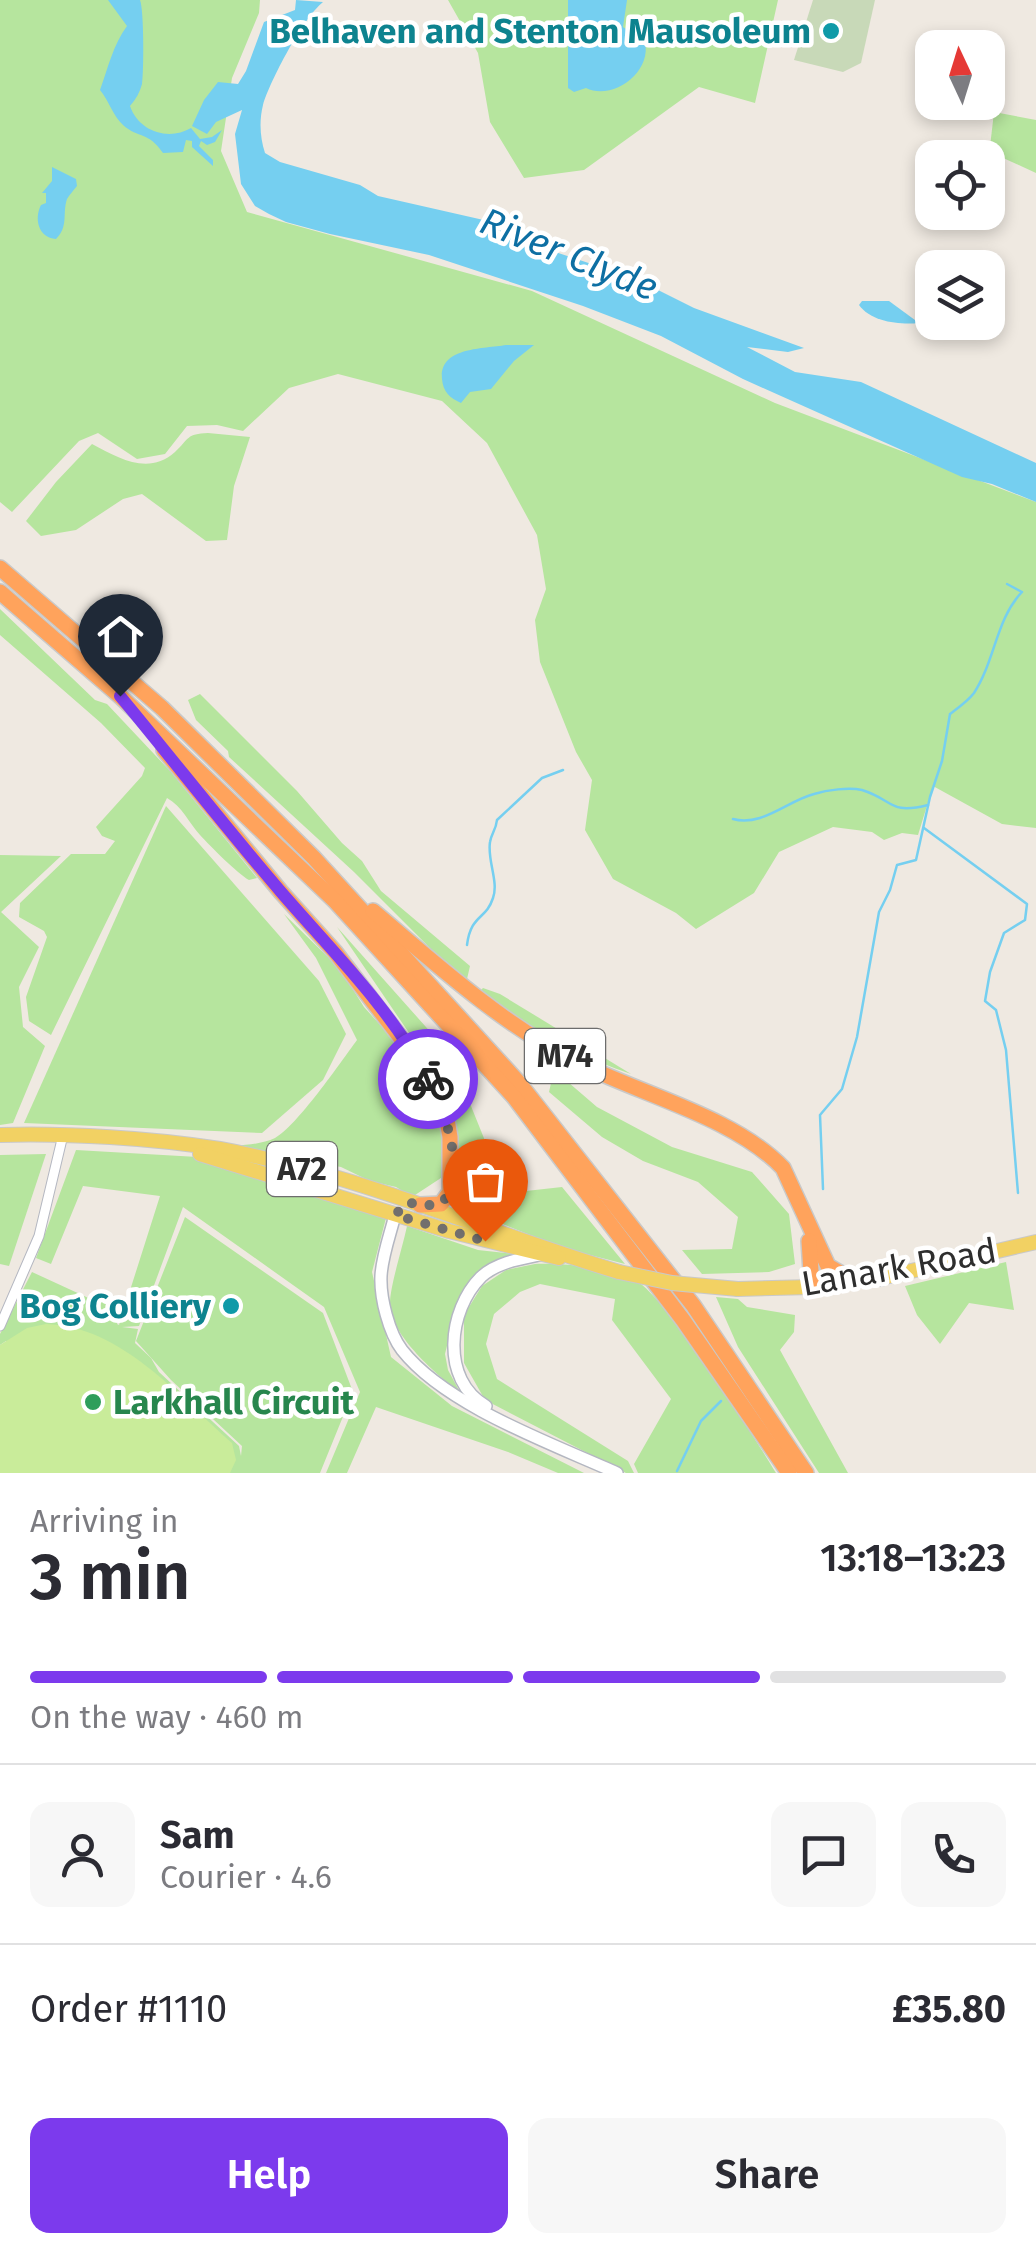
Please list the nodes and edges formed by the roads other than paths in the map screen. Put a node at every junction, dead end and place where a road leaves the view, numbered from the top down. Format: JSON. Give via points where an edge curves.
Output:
{"nodes":[{"id":1,"x":0,"y":568,"type":"edge"},
{"id":2,"x":0,"y":592,"type":"edge"},
{"id":3,"x":120,"y":696,"type":"junction"},
{"id":4,"x":324,"y":869,"type":"junction"},
{"id":5,"x":0,"y":1136,"type":"edge"},
{"id":6,"x":63,"y":1136,"type":"junction"},
{"id":7,"x":152,"y":1142,"type":"junction"},
{"id":8,"x":450,"y":1192,"type":"junction"},
{"id":9,"x":414,"y":1204,"type":"junction"},
{"id":10,"x":448,"y":1214,"type":"junction"},
{"id":11,"x":395,"y":1215,"type":"junction"},
{"id":12,"x":805,"y":1222,"type":"junction"},
{"id":13,"x":1036,"y":1242,"type":"edge"},
{"id":14,"x":531,"y":1253,"type":"junction"},
{"id":15,"x":584,"y":1262,"type":"junction"},
{"id":16,"x":881,"y":1278,"type":"junction"},
{"id":17,"x":812,"y":1287,"type":"junction"},
{"id":18,"x":0,"y":1326,"type":"edge"},
{"id":19,"x":561,"y":1449,"type":"junction"},
{"id":20,"x":617,"y":1473,"type":"edge"},
{"id":21,"x":790,"y":1473,"type":"edge"},
{"id":22,"x":806,"y":1473,"type":"edge"}],
"edges":[{"from":1,"to":4,"type":"highway","number":"M74","via":[[162,708]]},
{"from":2,"to":3,"type":"highway","number":"M74"},
{"from":3,"to":8,"type":"highway","number":"M74","via":[[420,1063],[446,1114]]},
{"from":3,"to":21,"type":"highway","number":"M74","via":[[334,900],[514,1097]]},
{"from":4,"to":12,"type":"highway","number":"M74","via":[[507,1021],[570,1059],[770,1156],[783,1168]]},
{"from":4,"to":22,"type":"highway","number":"M74","via":[[519,1082],[693,1304]]},
{"from":5,"to":6,"type":"main road","name":"Lanark Road","number":"A72"},
{"from":6,"to":7,"type":"main road","name":"Lanark Road","number":"A72"},
{"from":6,"to":18,"type":"street","via":[[34,1250]]},
{"from":7,"to":9,"type":"main road","name":"Lanark Road","number":"A72","via":[[220,1149]]},
{"from":7,"to":11,"type":"main road","name":"Lanark Road","number":"A72"},
{"from":8,"to":9,"type":"highway","via":[[441,1204]]},
{"from":8,"to":10,"type":"highway","number":"M74"},
{"from":9,"to":10,"type":"main road","name":"Lanark Road","number":"A72"},
{"from":9,"to":11,"type":"main road"},
{"from":10,"to":14,"type":"main road","number":"A72","via":[[452,1226]]},
{"from":10,"to":15,"type":"main road","name":"Lanark Road","number":"A72"},
{"from":11,"to":14,"type":"main road","name":"Lanark Road","number":"A72"},
{"from":11,"to":19,"type":"street","via":[[381,1277],[386,1316],[401,1349],[468,1404]]},
{"from":12,"to":16,"type":"highway","number":"M74","via":[[836,1272]]},
{"from":12,"to":17,"type":"highway","number":"M74"},
{"from":13,"to":16,"type":"main road","name":"Lanark Road","number":"A72"},
{"from":14,"to":15,"type":"main road","name":"Lanark Road","number":"A72"},
{"from":14,"to":19,"type":"street","via":[[484,1274],[466,1296],[454,1325],[455,1360],[479,1402]]},
{"from":15,"to":17,"type":"main road","name":"Lanark Road","number":"A72","bridge":true,"via":[[672,1282]]},
{"from":16,"to":17,"type":"main road","name":"Lanark Road","number":"A72"},
{"from":19,"to":20,"type":"street"}]}
